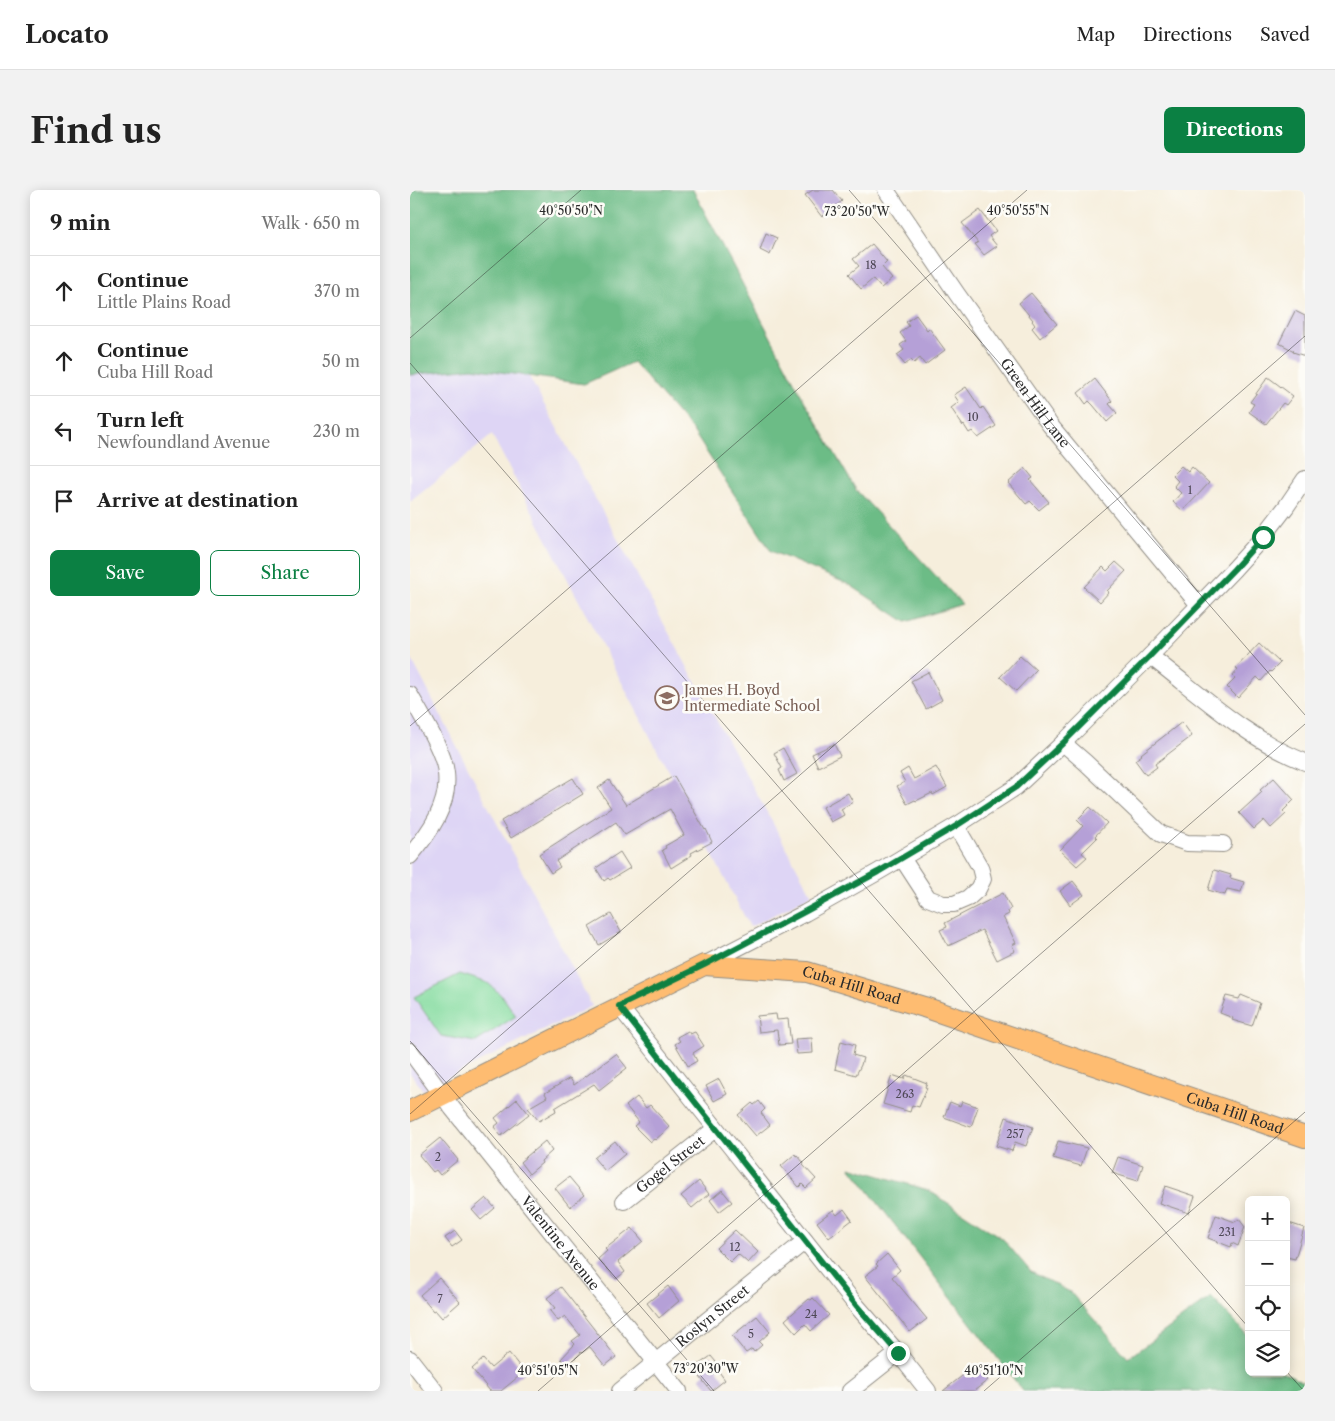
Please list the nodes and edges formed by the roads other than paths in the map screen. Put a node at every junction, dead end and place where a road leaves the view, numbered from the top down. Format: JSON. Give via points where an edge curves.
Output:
{"nodes":[{"id":1,"x":886,"y":190,"type":"edge"},
{"id":2,"x":1305,"y":479,"type":"edge"},
{"id":3,"x":1199,"y":605,"type":"junction"},
{"id":4,"x":1150,"y":656,"type":"junction"},
{"id":5,"x":410,"y":695,"type":"edge"},
{"id":6,"x":1063,"y":743,"type":"junction"},
{"id":7,"x":1305,"y":762,"type":"edge"},
{"id":8,"x":956,"y":826,"type":"junction"},
{"id":9,"x":1223,"y":844,"type":"dead end"},
{"id":10,"x":410,"y":856,"type":"edge"},
{"id":11,"x":902,"y":858,"type":"junction"},
{"id":12,"x":704,"y":965,"type":"junction"},
{"id":13,"x":619,"y":1006,"type":"junction"},
{"id":14,"x":410,"y":1051,"type":"edge"},
{"id":15,"x":442,"y":1095,"type":"junction"},
{"id":16,"x":410,"y":1111,"type":"edge"},
{"id":17,"x":715,"y":1129,"type":"junction"},
{"id":18,"x":1305,"y":1137,"type":"edge"},
{"id":19,"x":624,"y":1201,"type":"dead end"},
{"id":20,"x":805,"y":1241,"type":"junction"},
{"id":21,"x":898,"y":1353,"type":"junction"},
{"id":22,"x":410,"y":1359,"type":"edge"},
{"id":23,"x":656,"y":1362,"type":"junction"},
{"id":24,"x":436,"y":1391,"type":"edge"},
{"id":25,"x":620,"y":1391,"type":"edge"},
{"id":26,"x":679,"y":1391,"type":"edge"},
{"id":27,"x":850,"y":1391,"type":"edge"},
{"id":28,"x":928,"y":1391,"type":"edge"}],
"edges":[{"from":1,"to":3,"type":"street","name":"Green Hill Lane","via":[[1050,425]]},
{"from":2,"to":3,"type":"street","via":[[1263,537]]},
{"from":3,"to":4,"type":"street"},
{"from":4,"to":6,"type":"street"},
{"from":4,"to":7,"type":"street","via":[[1241,727],[1286,755]]},
{"from":5,"to":10,"type":"street","via":[[438,748],[446,772],[446,792],[440,813]]},
{"from":6,"to":8,"type":"street","via":[[1016,787]]},
{"from":6,"to":9,"type":"street","via":[[1161,834],[1187,843]]},
{"from":8,"to":11,"type":"street"},
{"from":8,"to":11,"type":"street","via":[[980,867],[983,879],[968,898],[954,904],[928,898]]},
{"from":11,"to":12,"type":"street"},
{"from":12,"to":13,"type":"main road","name":"Cuba Hill Road"},
{"from":12,"to":18,"type":"main road","name":"Cuba Hill Road","via":[[807,972],[924,1007]]},
{"from":13,"to":15,"type":"main road","name":"Cuba Hill Road"},
{"from":13,"to":17,"type":"street"},
{"from":14,"to":15,"type":"street","name":"Valentine Avenue"},
{"from":15,"to":16,"type":"main road","name":"Cuba Hill Road"},
{"from":15,"to":23,"type":"street","name":"Valentine Avenue"},
{"from":17,"to":19,"type":"street","name":"Gogel Street"},
{"from":17,"to":20,"type":"street"},
{"from":20,"to":21,"type":"street"},
{"from":20,"to":23,"type":"street","name":"Roslyn Street"},
{"from":21,"to":27,"type":"street"},
{"from":21,"to":28,"type":"street"},
{"from":22,"to":24,"type":"street"},
{"from":23,"to":25,"type":"street","name":"Roslyn Street"},
{"from":23,"to":26,"type":"street","name":"Valentine Avenue"}]}
